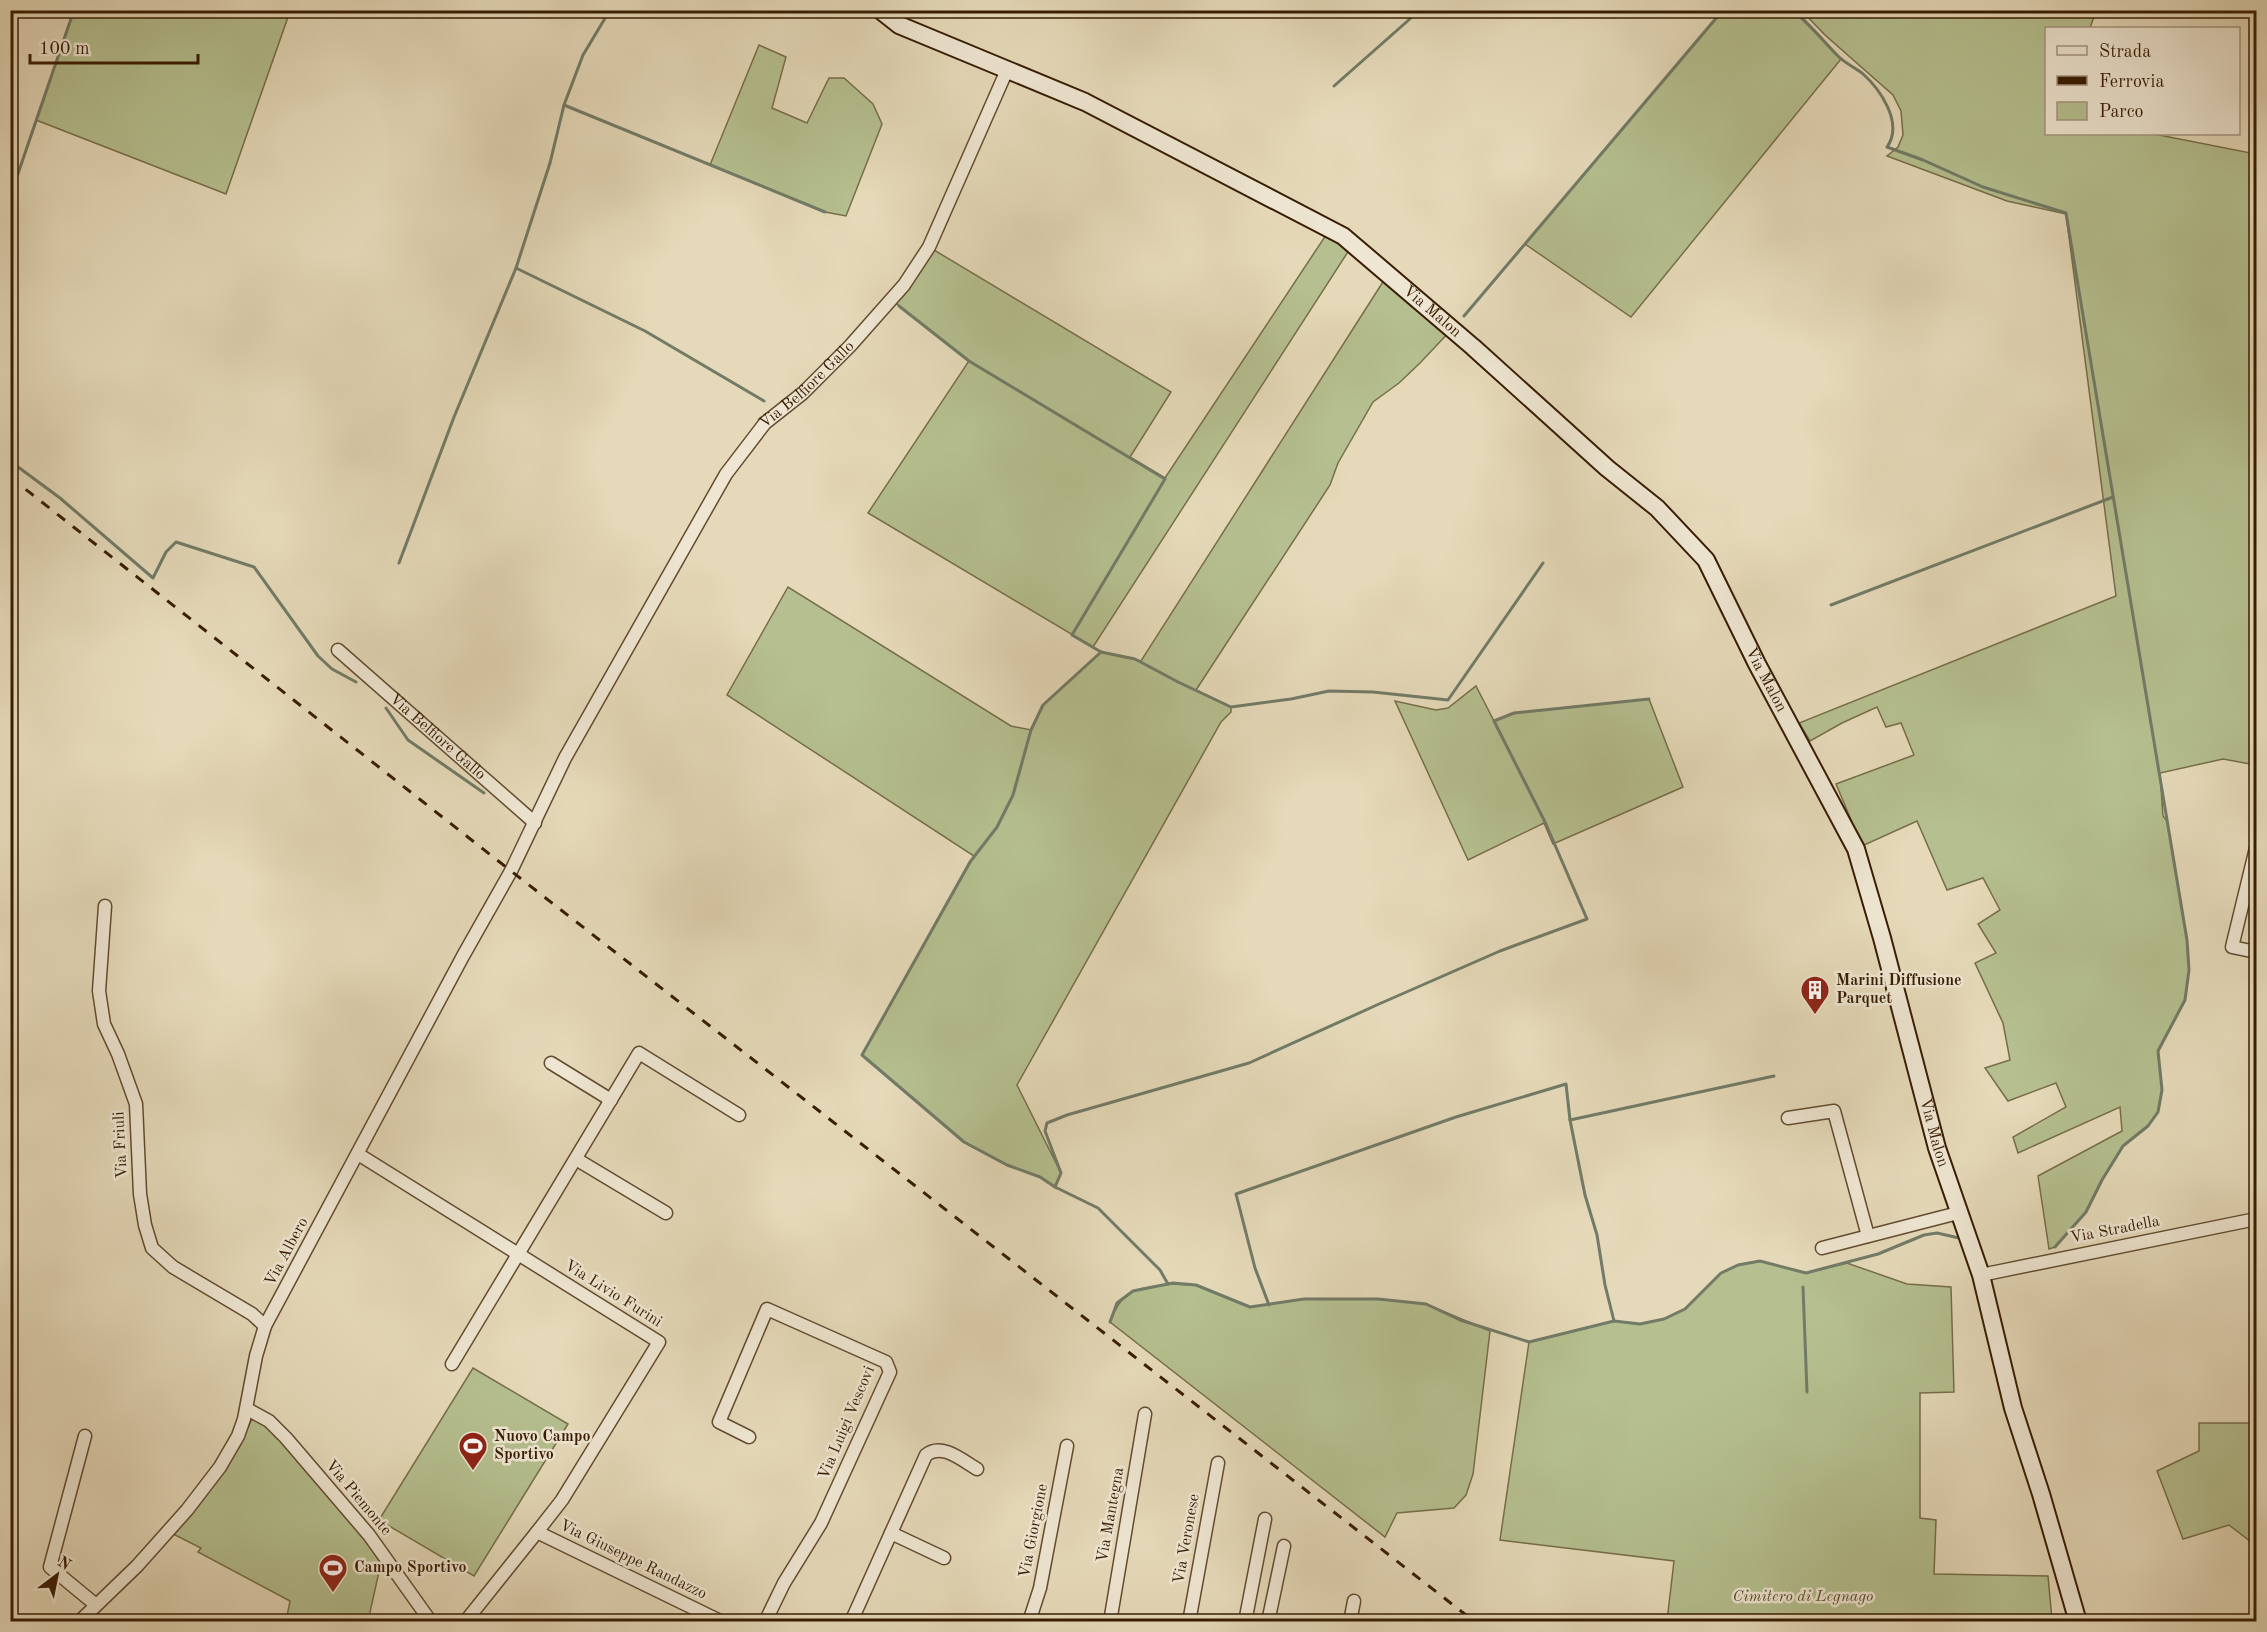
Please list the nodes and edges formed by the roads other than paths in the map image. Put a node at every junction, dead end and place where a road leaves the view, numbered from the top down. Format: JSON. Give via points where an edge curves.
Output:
{"nodes":[{"id":1,"x":880,"y":10,"type":"edge"},
{"id":2,"x":1007,"y":70,"type":"junction"},
{"id":3,"x":338,"y":650,"type":"dead end"},
{"id":4,"x":535,"y":823,"type":"junction"},
{"id":5,"x":2256,"y":848,"type":"edge"},
{"id":6,"x":508,"y":877,"type":"joint"},
{"id":7,"x":105,"y":906,"type":"dead end"},
{"id":8,"x":2256,"y":952,"type":"edge"},
{"id":9,"x":551,"y":1063,"type":"dead end"},
{"id":10,"x":611,"y":1100,"type":"junction"},
{"id":11,"x":739,"y":1115,"type":"dead end"},
{"id":12,"x":1788,"y":1118,"type":"dead end"},
{"id":13,"x":358,"y":1154,"type":"junction"},
{"id":14,"x":576,"y":1159,"type":"junction"},
{"id":15,"x":1958,"y":1212,"type":"junction"},
{"id":16,"x":666,"y":1213,"type":"dead end"},
{"id":17,"x":2256,"y":1219,"type":"edge"},
{"id":18,"x":1868,"y":1236,"type":"junction"},
{"id":19,"x":1822,"y":1248,"type":"dead end"},
{"id":20,"x":519,"y":1254,"type":"junction"},
{"id":21,"x":1981,"y":1275,"type":"junction"},
{"id":22,"x":265,"y":1326,"type":"junction"},
{"id":23,"x":452,"y":1364,"type":"dead end"},
{"id":24,"x":247,"y":1409,"type":"junction"},
{"id":25,"x":1145,"y":1414,"type":"dead end"},
{"id":26,"x":85,"y":1436,"type":"dead end"},
{"id":27,"x":749,"y":1437,"type":"dead end"},
{"id":28,"x":1067,"y":1446,"type":"dead end"},
{"id":29,"x":1218,"y":1463,"type":"dead end"},
{"id":30,"x":977,"y":1469,"type":"dead end"},
{"id":31,"x":1265,"y":1519,"type":"dead end"},
{"id":32,"x":537,"y":1532,"type":"junction"},
{"id":33,"x":891,"y":1533,"type":"junction"},
{"id":34,"x":1284,"y":1546,"type":"dead end"},
{"id":35,"x":944,"y":1558,"type":"dead end"},
{"id":36,"x":1354,"y":1600,"type":"dead end"},
{"id":37,"x":96,"y":1605,"type":"junction"},
{"id":38,"x":79,"y":1622,"type":"edge"},
{"id":39,"x":431,"y":1622,"type":"edge"},
{"id":40,"x":465,"y":1622,"type":"edge"},
{"id":41,"x":722,"y":1622,"type":"edge"},
{"id":42,"x":765,"y":1622,"type":"edge"},
{"id":43,"x":851,"y":1622,"type":"edge"},
{"id":44,"x":1029,"y":1622,"type":"edge"},
{"id":45,"x":1110,"y":1622,"type":"edge"},
{"id":46,"x":1189,"y":1622,"type":"edge"},
{"id":47,"x":1245,"y":1622,"type":"edge"},
{"id":48,"x":1268,"y":1622,"type":"edge"},
{"id":49,"x":1350,"y":1622,"type":"edge"},
{"id":50,"x":2078,"y":1622,"type":"edge"}],
"edges":[{"from":1,"to":2,"type":"street","via":[[898,25]]},
{"from":2,"to":4,"type":"street","name":"Via Belfiore Gallo","via":[[929,247],[892,300],[803,393],[765,423],[726,474],[565,758]]},
{"from":2,"to":15,"type":"street","name":"Via Malon","via":[[1090,104],[1343,236],[1657,508],[1706,560],[1856,849]]},
{"from":3,"to":4,"type":"street","name":"Via Belfiore Gallo"},
{"from":4,"to":6,"type":"street","name":"Via Belfiore Gallo"},
{"from":5,"to":8,"type":"street","via":[[2232,947]]},
{"from":6,"to":13,"type":"street","name":"Via Albero"},
{"from":7,"to":22,"type":"street","name":"Via Friuli","via":[[99,991],[104,1024],[136,1104],[140,1194],[152,1248],[172,1267],[252,1314]]},
{"from":9,"to":10,"type":"street"},
{"from":10,"to":11,"type":"street","via":[[639,1053]]},
{"from":10,"to":14,"type":"street"},
{"from":12,"to":18,"type":"street","via":[[1834,1111]]},
{"from":13,"to":20,"type":"street","name":"Via Livio Furini"},
{"from":13,"to":22,"type":"street","name":"Via Albero"},
{"from":14,"to":16,"type":"street"},
{"from":14,"to":20,"type":"street"},
{"from":15,"to":18,"type":"street"},
{"from":15,"to":21,"type":"street","name":"Via Malon"},
{"from":17,"to":21,"type":"street","name":"Via Stradella"},
{"from":18,"to":19,"type":"street"},
{"from":20,"to":23,"type":"street"},
{"from":20,"to":32,"type":"street","name":"Via Livio Furini","via":[[659,1342],[562,1500]]},
{"from":21,"to":50,"type":"street","name":"Via Malon","via":[[2013,1408]]},
{"from":22,"to":24,"type":"street","name":"Via Albero"},
{"from":24,"to":37,"type":"street","name":"Via Albero","via":[[238,1436],[206,1485],[137,1566]]},
{"from":24,"to":39,"type":"street","name":"Via Piemonte","via":[[269,1421],[286,1438],[369,1535]]},
{"from":25,"to":45,"type":"street","name":"Via Mantegna"},
{"from":26,"to":37,"type":"street","via":[[50,1567]]},
{"from":27,"to":42,"type":"street","name":"Via Luigi Vescovi","via":[[719,1422],[767,1309],[889,1366],[890,1372],[821,1523]]},
{"from":28,"to":44,"type":"street","name":"Via Giorgione","via":[[1040,1588]]},
{"from":29,"to":46,"type":"street","name":"Via Veronese"},
{"from":30,"to":33,"type":"street","via":[[944,1451],[930,1452]]},
{"from":31,"to":47,"type":"street"},
{"from":32,"to":40,"type":"street","name":"Via Giuseppe Randazzo"},
{"from":32,"to":41,"type":"street","name":"Via Giuseppe Randazzo"},
{"from":33,"to":35,"type":"street"},
{"from":33,"to":43,"type":"street"},
{"from":34,"to":48,"type":"street"},
{"from":36,"to":49,"type":"street"},
{"from":37,"to":38,"type":"street","name":"Via Albero"}]}
